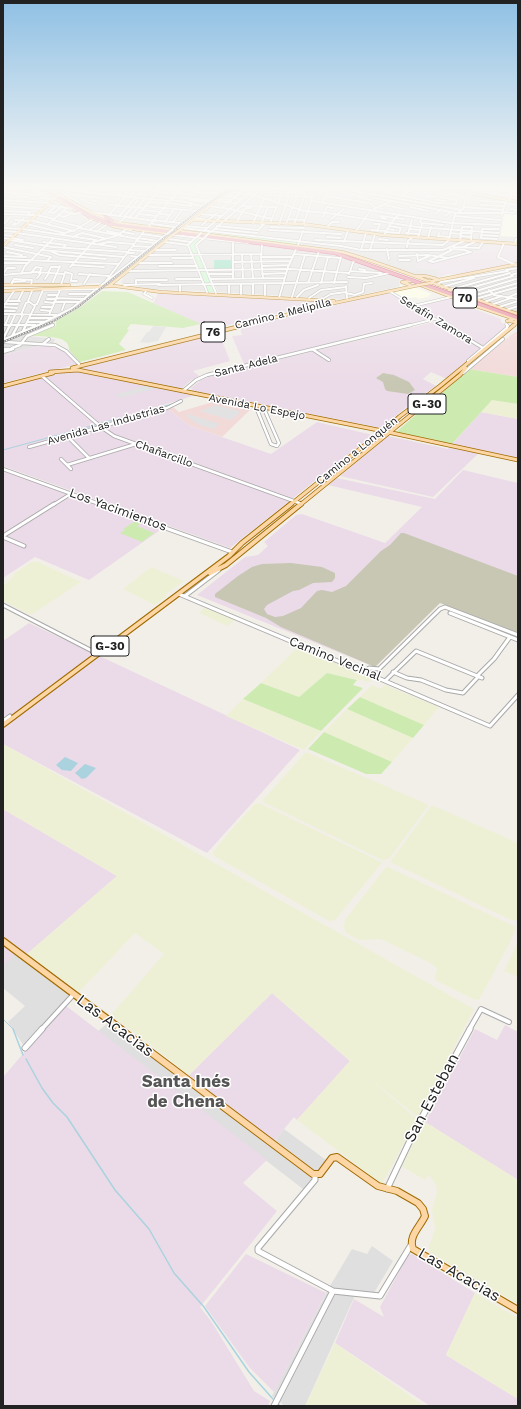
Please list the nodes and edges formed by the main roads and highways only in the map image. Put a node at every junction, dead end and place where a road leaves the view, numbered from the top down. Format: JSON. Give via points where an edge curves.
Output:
{"nodes":[{"id":1,"x":152,"y":252,"type":"edge"},
{"id":2,"x":322,"y":252,"type":"edge"},
{"id":3,"x":325,"y":252,"type":"edge"},
{"id":4,"x":337,"y":252,"type":"edge"},
{"id":5,"x":340,"y":252,"type":"edge"},
{"id":6,"x":361,"y":262,"type":"junction"},
{"id":7,"x":518,"y":266,"type":"edge"},
{"id":8,"x":374,"y":268,"type":"junction"},
{"id":9,"x":449,"y":275,"type":"junction"},
{"id":10,"x":467,"y":275,"type":"junction"},
{"id":11,"x":511,"y":275,"type":"edge"},
{"id":12,"x":411,"y":276,"type":"junction"},
{"id":13,"x":400,"y":277,"type":"junction"},
{"id":14,"x":454,"y":278,"type":"junction"},
{"id":15,"x":420,"y":280,"type":"junction"},
{"id":16,"x":429,"y":282,"type":"junction"},
{"id":17,"x":415,"y":284,"type":"junction"},
{"id":18,"x":3,"y":285,"type":"edge"},
{"id":19,"x":39,"y":285,"type":"junction"},
{"id":20,"x":101,"y":285,"type":"junction"},
{"id":21,"x":110,"y":285,"type":"junction"},
{"id":22,"x":439,"y":286,"type":"junction"},
{"id":23,"x":125,"y":287,"type":"junction"},
{"id":24,"x":409,"y":287,"type":"junction"},
{"id":25,"x":397,"y":288,"type":"junction"},
{"id":26,"x":33,"y":289,"type":"junction"},
{"id":27,"x":3,"y":291,"type":"edge"},
{"id":28,"x":216,"y":293,"type":"junction"},
{"id":29,"x":209,"y":294,"type":"junction"},
{"id":30,"x":447,"y":295,"type":"junction"},
{"id":31,"x":278,"y":297,"type":"junction"},
{"id":32,"x":346,"y":299,"type":"junction"},
{"id":33,"x":464,"y":300,"type":"junction"},
{"id":34,"x":325,"y":301,"type":"junction"},
{"id":35,"x":488,"y":304,"type":"junction"},
{"id":36,"x":479,"y":307,"type":"junction"},
{"id":37,"x":499,"y":309,"type":"junction"},
{"id":38,"x":502,"y":315,"type":"junction"},
{"id":39,"x":517,"y":319,"type":"edge"},
{"id":40,"x":510,"y":328,"type":"junction"},
{"id":41,"x":202,"y":334,"type":"junction"},
{"id":42,"x":508,"y":334,"type":"junction"},
{"id":43,"x":503,"y":338,"type":"road end"},
{"id":44,"x":491,"y":340,"type":"road end"},
{"id":45,"x":496,"y":340,"type":"junction"},
{"id":46,"x":468,"y":361,"type":"road end"},
{"id":47,"x":80,"y":367,"type":"junction"},
{"id":48,"x":463,"y":368,"type":"junction"},
{"id":49,"x":64,"y":370,"type":"junction"},
{"id":50,"x":50,"y":372,"type":"junction"},
{"id":51,"x":56,"y":372,"type":"junction"},
{"id":52,"x":3,"y":385,"type":"edge"},
{"id":53,"x":244,"y":404,"type":"junction"},
{"id":54,"x":289,"y":413,"type":"junction"},
{"id":55,"x":399,"y":417,"type":"junction"},
{"id":56,"x":407,"y":420,"type":"junction"},
{"id":57,"x":383,"y":432,"type":"junction"},
{"id":58,"x":390,"y":433,"type":"junction"},
{"id":59,"x":364,"y":445,"type":"junction"},
{"id":60,"x":372,"y":448,"type":"junction"},
{"id":61,"x":518,"y":460,"type":"edge"},
{"id":62,"x":243,"y":544,"type":"junction"},
{"id":63,"x":250,"y":547,"type":"junction"},
{"id":64,"x":197,"y":581,"type":"junction"},
{"id":65,"x":23,"y":710,"type":"junction"},
{"id":66,"x":10,"y":716,"type":"road end"},
{"id":67,"x":3,"y":725,"type":"edge"},
{"id":68,"x":3,"y":940,"type":"edge"},
{"id":69,"x":518,"y":1310,"type":"edge"}],
"edges":[{"from":1,"to":21,"type":"main road","bridge":true},
{"from":2,"to":8,"type":"main road"},
{"from":3,"to":6,"type":"highway","number":"70"},
{"from":4,"to":37,"type":"highway","number":"70"},
{"from":5,"to":12,"type":"main road"},
{"from":6,"to":8,"type":"highway"},
{"from":6,"to":33,"type":"highway","number":"70"},
{"from":7,"to":11,"type":"main road","name":"Camino a Melipilla"},
{"from":8,"to":13,"type":"main road"},
{"from":9,"to":10,"type":"main road"},
{"from":9,"to":12,"type":"main road","via":[[439,279]]},
{"from":9,"to":14,"type":"main road"},
{"from":10,"to":11,"type":"main road","name":"Camino a Melipilla"},
{"from":10,"to":14,"type":"main road","name":"Camino a Melipilla"},
{"from":10,"to":22,"type":"main road","via":[[438,282]]},
{"from":12,"to":15,"type":"main road"},
{"from":13,"to":17,"type":"main road"},
{"from":13,"to":25,"type":"main road","via":[[401,286]]},
{"from":14,"to":16,"type":"main road","name":"Camino a Melipilla"},
{"from":15,"to":16,"type":"main road","via":[[420,277],[427,277],[432,280]]},
{"from":15,"to":22,"type":"main road"},
{"from":16,"to":17,"type":"main road","name":"Camino a Melipilla","bridge":true},
{"from":17,"to":24,"type":"main road","name":"Camino a Melipilla","number":"76"},
{"from":17,"to":25,"type":"main road","name":"Camino a Melipilla","number":"76"},
{"from":17,"to":30,"type":"main road"},
{"from":18,"to":19,"type":"main road","via":[[12,282],[32,282]]},
{"from":19,"to":20,"type":"main road","via":[[76,282]]},
{"from":19,"to":26,"type":"main road"},
{"from":20,"to":21,"type":"main road"},
{"from":20,"to":26,"type":"main road"},
{"from":21,"to":23,"type":"main road"},
{"from":21,"to":23,"type":"main road","via":[[107,288]]},
{"from":22,"to":35,"type":"main road"},
{"from":23,"to":29,"type":"main road"},
{"from":23,"to":29,"type":"main road","via":[[146,291]]},
{"from":24,"to":30,"type":"main road","via":[[419,287]]},
{"from":24,"to":32,"type":"main road","name":"Camino a Melipilla","number":"76"},
{"from":25,"to":32,"type":"main road","name":"Camino a Melipilla","number":"76"},
{"from":26,"to":27,"type":"main road"},
{"from":28,"to":29,"type":"main road"},
{"from":28,"to":29,"type":"main road"},
{"from":28,"to":31,"type":"main road"},
{"from":29,"to":31,"type":"main road"},
{"from":30,"to":36,"type":"main road"},
{"from":31,"to":34,"type":"main road"},
{"from":31,"to":34,"type":"main road"},
{"from":32,"to":34,"type":"main road"},
{"from":32,"to":34,"type":"main road","name":"Camino a Melipilla","number":"76"},
{"from":32,"to":41,"type":"main road","name":"Camino a Melipilla","number":"76"},
{"from":33,"to":36,"type":"highway"},
{"from":33,"to":39,"type":"highway","number":"70"},
{"from":34,"to":41,"type":"main road","name":"Camino a Melipilla","number":"76"},
{"from":35,"to":37,"type":"highway"},
{"from":35,"to":39,"type":"main road"},
{"from":36,"to":38,"type":"main road"},
{"from":37,"to":39,"type":"highway","number":"70"},
{"from":38,"to":39,"type":"main road"},
{"from":38,"to":40,"type":"main road","via":[[511,325]]},
{"from":39,"to":40,"type":"main road","name":"Camino a Lonquén","number":"G-30"},
{"from":39,"to":42,"type":"main road","name":"Camino a Lonquén","number":"G-30"},
{"from":40,"to":45,"type":"main road","name":"Camino a Lonquén","number":"G-30"},
{"from":41,"to":47,"type":"main road","name":"Camino a Melipilla","number":"76"},
{"from":42,"to":43,"type":"main road"},
{"from":42,"to":56,"type":"main road","name":"Camino a Lonquén","number":"G-30"},
{"from":44,"to":45,"type":"main road"},
{"from":45,"to":48,"type":"main road","name":"Camino a Lonquén","number":"G-30"},
{"from":46,"to":48,"type":"main road"},
{"from":47,"to":49,"type":"main road"},
{"from":47,"to":50,"type":"main road","name":"Camino a Melipilla","number":"76"},
{"from":47,"to":51,"type":"main road"},
{"from":47,"to":53,"type":"main road","name":"Avenida Lo Espejo"},
{"from":48,"to":55,"type":"main road","name":"Camino a Lonquén","number":"G-30"},
{"from":49,"to":50,"type":"main road"},
{"from":49,"to":51,"type":"main road","name":"Camino a Melipilla","number":"76"},
{"from":50,"to":52,"type":"main road","name":"Camino a Melipilla","number":"76"},
{"from":51,"to":52,"type":"main road","name":"Camino a Melipilla","number":"76"},
{"from":53,"to":54,"type":"main road","name":"Avenida Lo Espejo"},
{"from":53,"to":54,"type":"main road","name":"Avenida Lo Espejo"},
{"from":54,"to":57,"type":"main road","name":"Avenida Lo Espejo"},
{"from":55,"to":56,"type":"main road","via":[[405,417]]},
{"from":55,"to":57,"type":"main road","name":"Camino a Lonquén","number":"G-30"},
{"from":56,"to":58,"type":"main road","name":"Camino a Lonquén","number":"G-30"},
{"from":57,"to":58,"type":"main road","name":"Avenida Lo Espejo"},
{"from":57,"to":59,"type":"main road","name":"Camino a Lonquén","number":"G-30"},
{"from":58,"to":60,"type":"main road","name":"Camino a Lonquén","number":"G-30"},
{"from":58,"to":61,"type":"main road","name":"Avenida Lo Espejo"},
{"from":59,"to":60,"type":"main road","via":[[366,448]]},
{"from":59,"to":62,"type":"main road","name":"Camino a Lonquén","number":"G-30"},
{"from":60,"to":63,"type":"main road","name":"Camino a Lonquén","number":"G-30"},
{"from":62,"to":63,"type":"main road"},
{"from":62,"to":64,"type":"main road","name":"Camino a Lonquén","number":"G-30"},
{"from":63,"to":64,"type":"main road","name":"Camino a Lonquén","number":"G-30","via":[[226,565]]},
{"from":64,"to":65,"type":"main road","name":"Camino a Lonquén","number":"G-30"},
{"from":65,"to":66,"type":"main road"},
{"from":65,"to":67,"type":"main road","name":"Camino a Lonquén","number":"G-30"},
{"from":68,"to":69,"type":"main road","name":"Las Acacias","via":[[315,1175],[321,1173],[332,1158],[337,1157],[376,1185],[397,1191],[416,1202],[424,1211],[424,1218],[412,1240],[411,1245],[415,1251]]}]}
